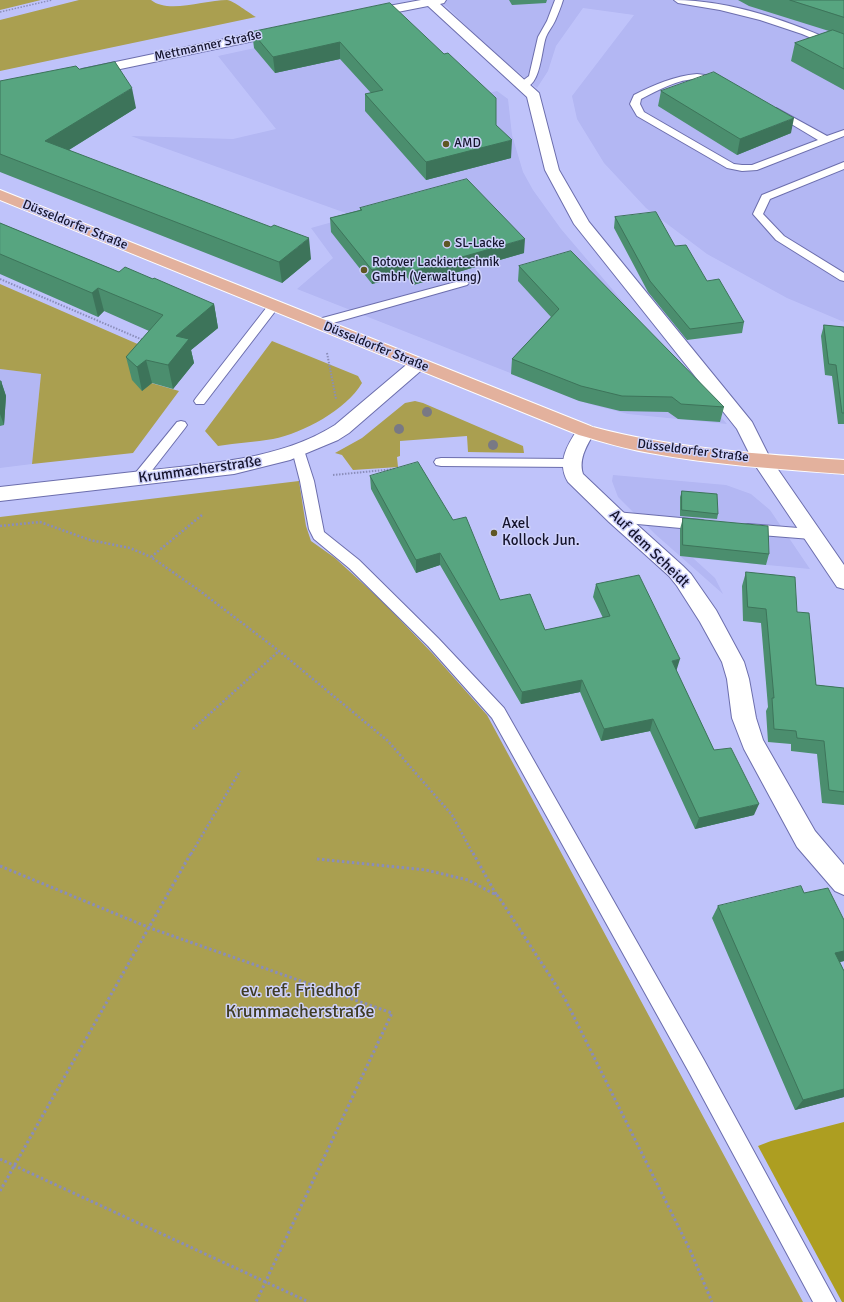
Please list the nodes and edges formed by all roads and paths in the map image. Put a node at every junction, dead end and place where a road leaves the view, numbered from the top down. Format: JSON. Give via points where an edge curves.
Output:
{"nodes":[{"id":1,"x":52,"y":0,"type":"edge"},
{"id":2,"x":559,"y":0,"type":"edge"},
{"id":3,"x":678,"y":0,"type":"edge"},
{"id":4,"x":435,"y":1,"type":"edge"},
{"id":5,"x":0,"y":12,"type":"edge"},
{"id":6,"x":352,"y":17,"type":"edge"},
{"id":7,"x":297,"y":28,"type":"edge"},
{"id":8,"x":844,"y":49,"type":"edge"},
{"id":9,"x":78,"y":74,"type":"edge"},
{"id":10,"x":522,"y":85,"type":"junction"},
{"id":11,"x":730,"y":85,"type":"edge"},
{"id":12,"x":764,"y":105,"type":"edge"},
{"id":13,"x":844,"y":132,"type":"edge"},
{"id":14,"x":826,"y":140,"type":"junction"},
{"id":15,"x":844,"y":164,"type":"edge"},
{"id":16,"x":0,"y":195,"type":"edge"},
{"id":17,"x":844,"y":278,"type":"edge"},
{"id":18,"x":0,"y":279,"type":"edge"},
{"id":19,"x":463,"y":283,"type":"dead end"},
{"id":20,"x":274,"y":305,"type":"junction"},
{"id":21,"x":320,"y":324,"type":"junction"},
{"id":22,"x":147,"y":342,"type":"edge"},
{"id":23,"x":418,"y":364,"type":"junction"},
{"id":24,"x":200,"y":401,"type":"dead end"},
{"id":25,"x":181,"y":425,"type":"dead end"},
{"id":26,"x":342,"y":429,"type":"junction"},
{"id":27,"x":586,"y":431,"type":"junction"},
{"id":28,"x":298,"y":450,"type":"junction"},
{"id":29,"x":762,"y":460,"type":"junction"},
{"id":30,"x":441,"y":462,"type":"joint"},
{"id":31,"x":571,"y":463,"type":"junction"},
{"id":32,"x":844,"y":468,"type":"edge"},
{"id":33,"x":306,"y":478,"type":"junction"},
{"id":34,"x":138,"y":479,"type":"junction"},
{"id":35,"x":0,"y":494,"type":"edge"},
{"id":36,"x":202,"y":515,"type":"dead end"},
{"id":37,"x":616,"y":517,"type":"junction"},
{"id":38,"x":0,"y":526,"type":"edge"},
{"id":39,"x":717,"y":526,"type":"edge"},
{"id":40,"x":733,"y":527,"type":"edge"},
{"id":41,"x":811,"y":534,"type":"junction"},
{"id":42,"x":151,"y":557,"type":"junction"},
{"id":43,"x":844,"y":581,"type":"edge"},
{"id":44,"x":279,"y":651,"type":"junction"},
{"id":45,"x":193,"y":729,"type":"dead end"},
{"id":46,"x":240,"y":771,"type":"dead end"},
{"id":47,"x":317,"y":859,"type":"dead end"},
{"id":48,"x":0,"y":866,"type":"edge"},
{"id":49,"x":844,"y":883,"type":"edge"},
{"id":50,"x":498,"y":896,"type":"junction"},
{"id":51,"x":150,"y":928,"type":"junction"},
{"id":52,"x":0,"y":1159,"type":"edge"},
{"id":53,"x":14,"y":1165,"type":"junction"},
{"id":54,"x":0,"y":1191,"type":"edge"},
{"id":55,"x":265,"y":1280,"type":"junction"},
{"id":56,"x":256,"y":1302,"type":"edge"},
{"id":57,"x":309,"y":1302,"type":"edge"},
{"id":58,"x":712,"y":1302,"type":"edge"},
{"id":59,"x":825,"y":1302,"type":"edge"}],
"edges":[{"from":1,"to":5,"type":"path"},
{"from":2,"to":10,"type":"lane","via":[[542,37],[533,76]]},
{"from":3,"to":8,"type":"lane","via":[[730,10],[781,24]]},
{"from":4,"to":6,"type":"street"},
{"from":4,"to":10,"type":"street","name":"Düsseldorfer Straße"},
{"from":7,"to":9,"type":"street","name":"Mettmanner Straße"},
{"from":10,"to":29,"type":"street","name":"Düsseldorfer Straße","via":[[534,96],[552,170],[582,224],[745,426]]},
{"from":11,"to":14,"type":"lane","via":[[711,78],[692,76],[676,79],[637,97],[635,104],[640,114],[731,166],[753,168]]},
{"from":12,"to":14,"type":"lane"},
{"from":13,"to":14,"type":"lane"},
{"from":15,"to":17,"type":"lane","via":[[766,197],[758,214],[780,238]]},
{"from":16,"to":20,"type":"main road","name":"Düsseldorfer Straße"},
{"from":18,"to":22,"type":"path"},
{"from":19,"to":21,"type":"lane"},
{"from":20,"to":21,"type":"main road","name":"Düsseldorfer Straße"},
{"from":20,"to":24,"type":"lane"},
{"from":21,"to":23,"type":"main road","name":"Düsseldorfer Straße"},
{"from":21,"to":26,"type":"path"},
{"from":23,"to":26,"type":"street","name":"Krummacherstraße"},
{"from":23,"to":27,"type":"main road","name":"Düsseldorfer Straße"},
{"from":25,"to":34,"type":"lane"},
{"from":26,"to":28,"type":"street","name":"Krummacherstraße"},
{"from":27,"to":29,"type":"main road","name":"Düsseldorfer Straße","via":[[669,450]]},
{"from":27,"to":31,"type":"street"},
{"from":28,"to":33,"type":"lane"},
{"from":28,"to":34,"type":"street","name":"Krummacherstraße","via":[[269,460],[234,467]]},
{"from":29,"to":32,"type":"main road","name":"Düsseldorfer Straße"},
{"from":29,"to":41,"type":"street"},
{"from":30,"to":31,"type":"lane"},
{"from":30,"to":33,"type":"path"},
{"from":31,"to":37,"type":"street","name":"Auf dem Scheidt","via":[[575,477]]},
{"from":33,"to":59,"type":"lane","via":[[319,535],[354,564],[498,713],[697,1067]]},
{"from":34,"to":35,"type":"street","name":"Krummacherstraße"},
{"from":36,"to":42,"type":"path"},
{"from":37,"to":39,"type":"lane"},
{"from":37,"to":49,"type":"street","name":"Auf dem Scheidt","via":[[676,571],[708,616],[733,662],[744,718],[752,742],[806,839]]},
{"from":38,"to":42,"type":"path","via":[[40,522],[90,540],[130,548]]},
{"from":40,"to":41,"type":"lane"},
{"from":41,"to":43,"type":"street"},
{"from":42,"to":44,"type":"path"},
{"from":44,"to":45,"type":"path"},
{"from":44,"to":50,"type":"path","via":[[388,741],[452,815]]},
{"from":46,"to":51,"type":"path"},
{"from":47,"to":50,"type":"path","via":[[426,870],[468,880]]},
{"from":48,"to":51,"type":"path"},
{"from":50,"to":58,"type":"path","via":[[565,998],[690,1250]]},
{"from":51,"to":53,"type":"path"},
{"from":51,"to":55,"type":"path","via":[[392,1013]]},
{"from":52,"to":53,"type":"path"},
{"from":53,"to":54,"type":"path"},
{"from":53,"to":55,"type":"path"},
{"from":55,"to":56,"type":"path"},
{"from":55,"to":57,"type":"path"}]}
